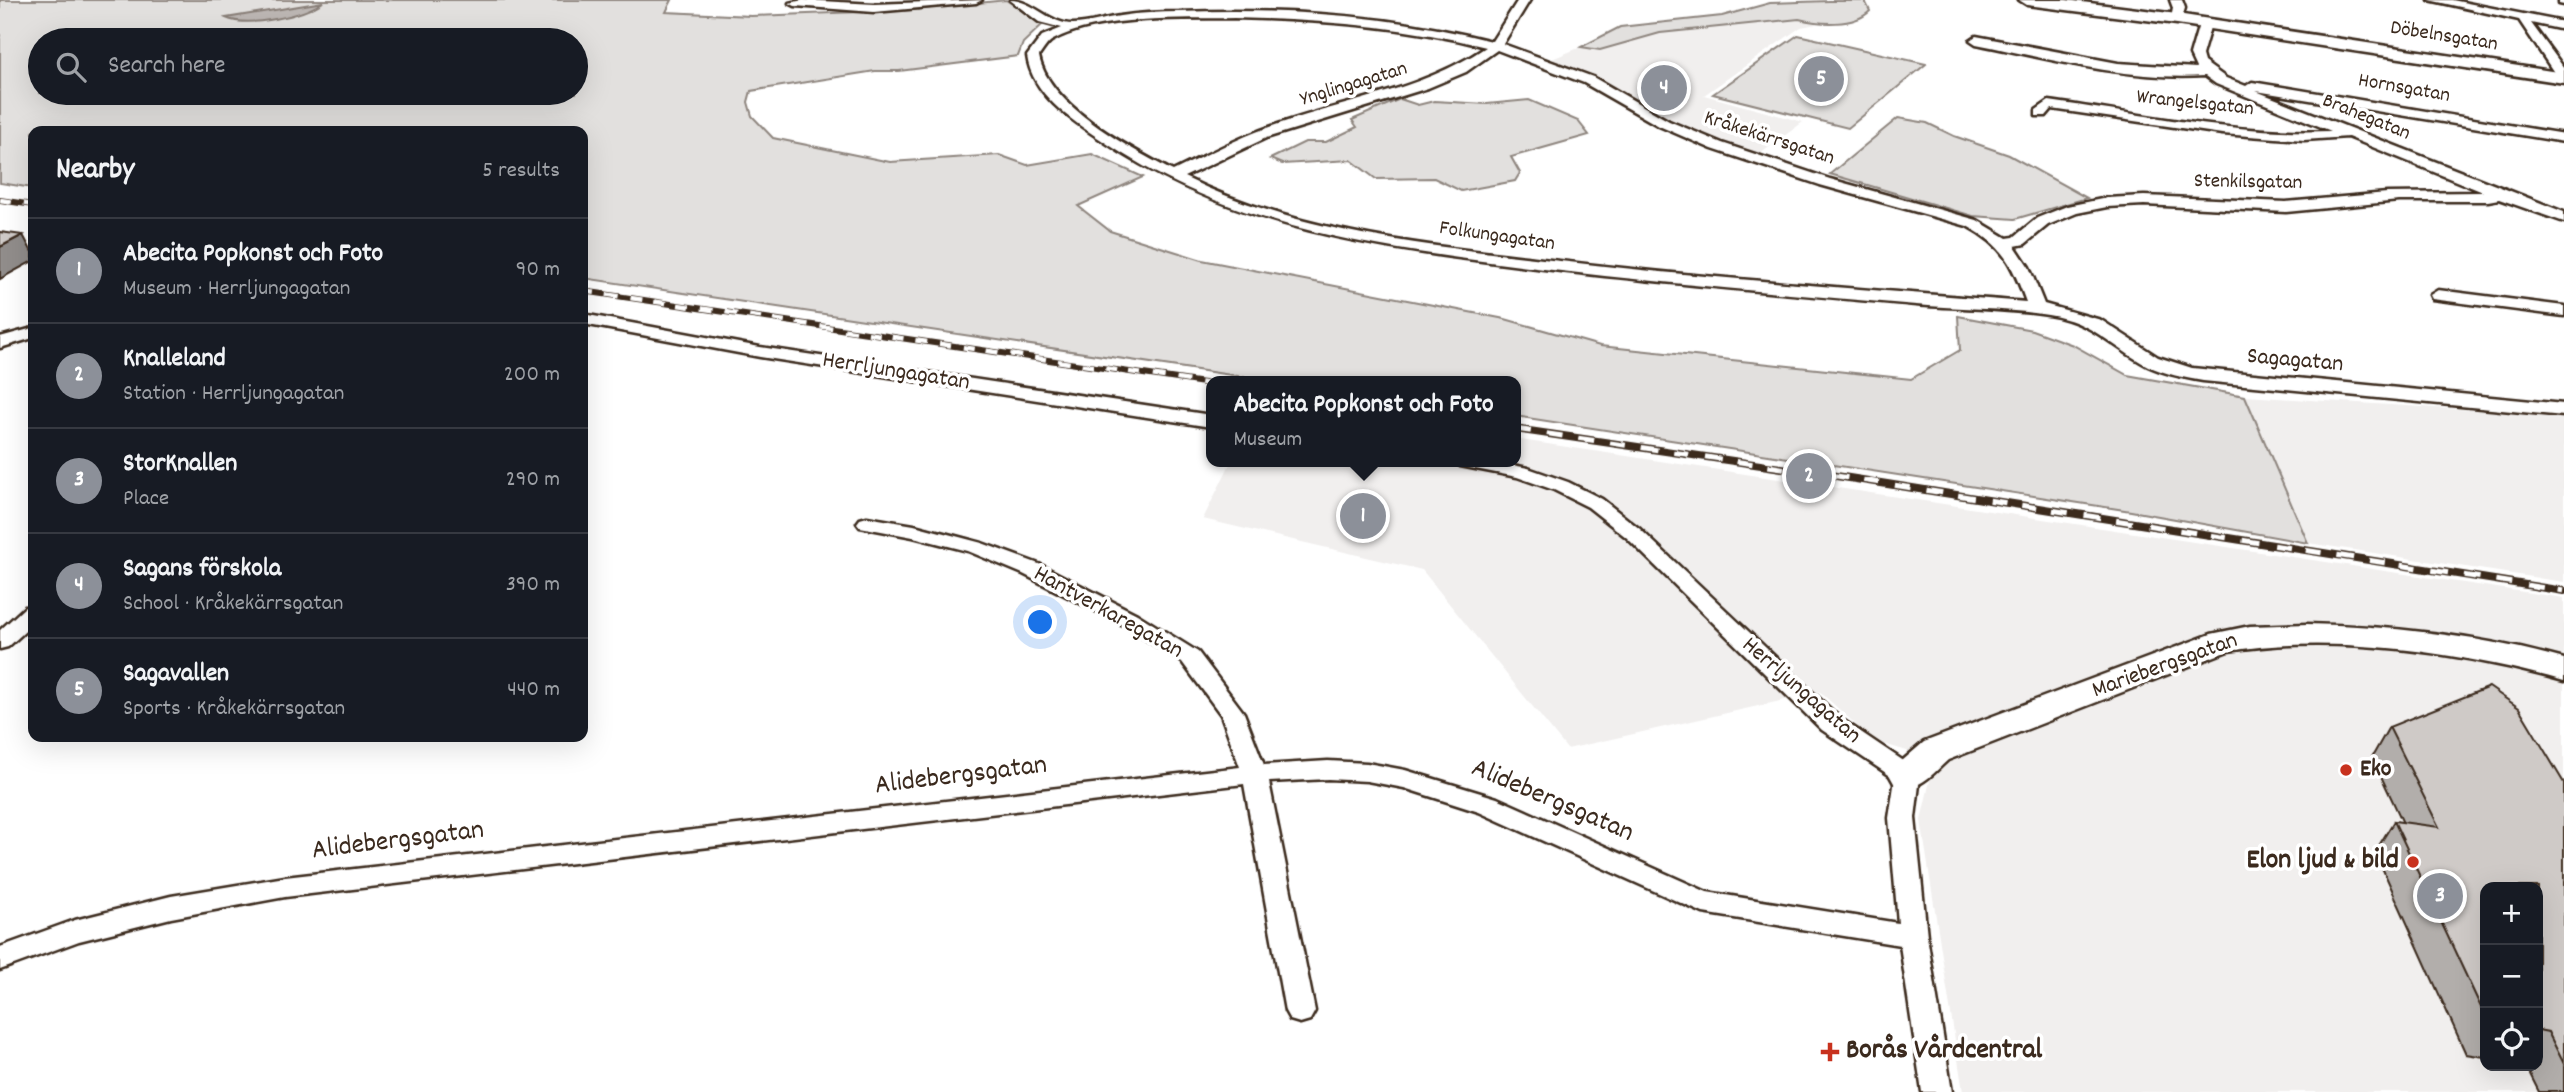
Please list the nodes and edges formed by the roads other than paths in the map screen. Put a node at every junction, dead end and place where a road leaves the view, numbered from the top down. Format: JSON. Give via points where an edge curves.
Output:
{"nodes":[{"id":1,"x":976,"y":0,"type":"edge"},
{"id":2,"x":1016,"y":0,"type":"edge"},
{"id":3,"x":1524,"y":0,"type":"edge"},
{"id":4,"x":2027,"y":0,"type":"edge"},
{"id":5,"x":2176,"y":0,"type":"edge"},
{"id":6,"x":2435,"y":0,"type":"edge"},
{"id":7,"x":2451,"y":2,"type":"edge"},
{"id":8,"x":795,"y":3,"type":"dead end"},
{"id":9,"x":2524,"y":18,"type":"junction"},
{"id":10,"x":2177,"y":19,"type":"junction"},
{"id":11,"x":2205,"y":24,"type":"junction"},
{"id":12,"x":1067,"y":26,"type":"junction"},
{"id":13,"x":2564,"y":26,"type":"edge"},
{"id":14,"x":1044,"y":39,"type":"joint"},
{"id":15,"x":1976,"y":40,"type":"dead end"},
{"id":16,"x":1495,"y":46,"type":"junction"},
{"id":17,"x":2204,"y":72,"type":"junction"},
{"id":18,"x":2564,"y":78,"type":"edge"},
{"id":19,"x":2236,"y":88,"type":"junction"},
{"id":20,"x":2041,"y":113,"type":"dead end"},
{"id":21,"x":2348,"y":134,"type":"junction"},
{"id":22,"x":2564,"y":138,"type":"edge"},
{"id":23,"x":1172,"y":177,"type":"junction"},
{"id":24,"x":2500,"y":194,"type":"junction"},
{"id":25,"x":2564,"y":216,"type":"edge"},
{"id":26,"x":2006,"y":243,"type":"junction"},
{"id":27,"x":2438,"y":295,"type":"dead end"},
{"id":28,"x":2037,"y":308,"type":"junction"},
{"id":29,"x":2564,"y":311,"type":"edge"},
{"id":30,"x":588,"y":320,"type":"edge"},
{"id":31,"x":28,"y":335,"type":"edge"},
{"id":32,"x":0,"y":343,"type":"edge"},
{"id":33,"x":2564,"y":411,"type":"edge"},
{"id":34,"x":1206,"y":420,"type":"edge"},
{"id":35,"x":1494,"y":467,"type":"edge"},
{"id":36,"x":867,"y":523,"type":"dead end"},
{"id":37,"x":28,"y":617,"type":"edge"},
{"id":38,"x":0,"y":642,"type":"edge"},
{"id":39,"x":2564,"y":670,"type":"edge"},
{"id":40,"x":1255,"y":774,"type":"junction"},
{"id":41,"x":1908,"y":776,"type":"junction"},
{"id":42,"x":1913,"y":936,"type":"junction"},
{"id":43,"x":0,"y":960,"type":"edge"},
{"id":44,"x":1300,"y":1011,"type":"dead end"},
{"id":45,"x":1937,"y":1092,"type":"edge"}],
"edges":[{"from":1,"to":8,"type":"street","via":[[864,8]]},
{"from":2,"to":12,"type":"street","via":[[1042,19]]},
{"from":3,"to":16,"type":"street","name":"Ynglingagatan"},
{"from":4,"to":10,"type":"street","name":"Döbelnsgatan"},
{"from":5,"to":10,"type":"street"},
{"from":6,"to":7,"type":"street"},
{"from":7,"to":9,"type":"street"},
{"from":9,"to":13,"type":"street"},
{"from":9,"to":18,"type":"street"},
{"from":10,"to":11,"type":"street","name":"Döbelnsgatan"},
{"from":11,"to":17,"type":"street","via":[[2196,55]]},
{"from":11,"to":18,"type":"street","name":"Döbelnsgatan"},
{"from":12,"to":14,"type":"street","name":"Kråkekärrsgatan"},
{"from":12,"to":16,"type":"street","name":"Kråkekärrsgatan","via":[[1134,14],[1251,12],[1369,22]]},
{"from":14,"to":23,"type":"street","name":"Folkungagatan","via":[[1033,58],[1039,76],[1062,104]]},
{"from":15,"to":17,"type":"street","via":[[2132,68]]},
{"from":16,"to":23,"type":"street","name":"Ynglingagatan","via":[[1461,69],[1423,86],[1261,135]]},
{"from":16,"to":26,"type":"street","name":"Kråkekärrsgatan","via":[[1576,74],[1652,118],[1714,145],[1972,223]]},
{"from":17,"to":19,"type":"street","name":"Brahegatan"},
{"from":19,"to":21,"type":"street","name":"Brahegatan"},
{"from":19,"to":22,"type":"street","name":"Hornsgatan","via":[[2260,87]]},
{"from":20,"to":21,"type":"street","name":"Wrangelsgatan","via":[[2049,105],[2222,130]]},
{"from":21,"to":24,"type":"street","name":"Brahegatan"},
{"from":23,"to":28,"type":"street","name":"Folkungagatan","via":[[1239,206],[1388,243],[1578,269]]},
{"from":24,"to":25,"type":"street","name":"Brahegatan"},
{"from":24,"to":26,"type":"street","name":"Stenkilsgatan","via":[[2386,197],[2274,207],[2104,204],[2070,209],[2031,227],[2019,241]]},
{"from":26,"to":28,"type":"street","name":"Kråkekärrsgatan"},
{"from":27,"to":29,"type":"street"},
{"from":28,"to":33,"type":"street","name":"Sagagatan","via":[[2080,317],[2154,362],[2203,376]]},
{"from":30,"to":34,"type":"street","name":"Herrljungagatan","via":[[760,352]]},
{"from":31,"to":32,"type":"street"},
{"from":35,"to":41,"type":"street","name":"Herrljungagatan","via":[[1561,486],[1595,503],[1633,533],[1831,724]]},
{"from":36,"to":40,"type":"street","name":"Hantverkaregatan","via":[[975,547],[1031,569],[1129,619],[1190,657],[1232,713]]},
{"from":37,"to":38,"type":"street"},
{"from":39,"to":41,"type":"street","name":"Mariebergsgatan","via":[[2497,654],[2412,642],[2300,632],[2249,636],[2222,642],[1936,751]]},
{"from":40,"to":42,"type":"street","name":"Alidebergsgatan","via":[[1354,771],[1405,779],[1488,805],[1703,902]]},
{"from":40,"to":43,"type":"street","name":"Alidebergsgatan","via":[[285,887],[171,907],[75,931]]},
{"from":40,"to":44,"type":"street","name":"Hantverkaregatan"},
{"from":41,"to":42,"type":"street","via":[[1902,818]]},
{"from":42,"to":45,"type":"street"}]}
